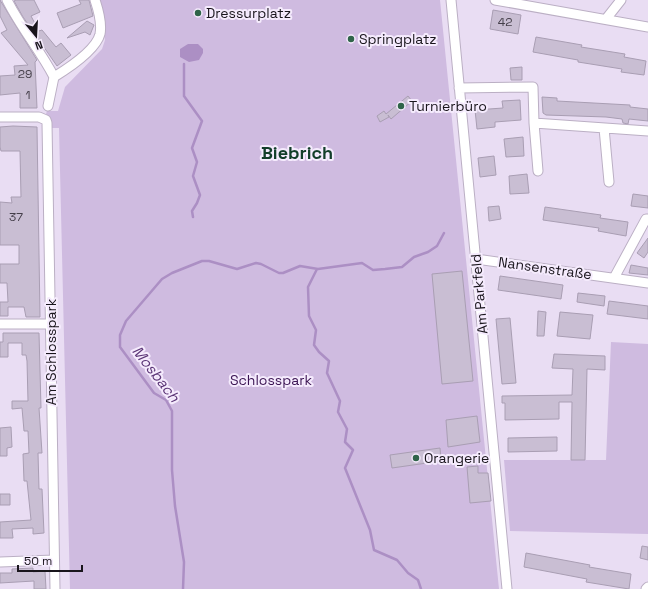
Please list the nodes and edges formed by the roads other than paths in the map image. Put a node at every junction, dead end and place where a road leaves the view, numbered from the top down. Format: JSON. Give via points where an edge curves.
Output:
{"nodes":[{"id":1,"x":6,"y":0,"type":"edge"},
{"id":2,"x":94,"y":0,"type":"edge"},
{"id":3,"x":451,"y":0,"type":"edge"},
{"id":4,"x":495,"y":0,"type":"edge"},
{"id":5,"x":621,"y":0,"type":"edge"},
{"id":6,"x":525,"y":2,"type":"edge"},
{"id":7,"x":606,"y":20,"type":"junction"},
{"id":8,"x":648,"y":27,"type":"edge"},
{"id":9,"x":54,"y":77,"type":"junction"},
{"id":10,"x":459,"y":88,"type":"junction"},
{"id":11,"x":48,"y":106,"type":"dead end"},
{"id":12,"x":0,"y":117,"type":"edge"},
{"id":13,"x":534,"y":123,"type":"junction"},
{"id":14,"x":604,"y":128,"type":"junction"},
{"id":15,"x":648,"y":131,"type":"edge"},
{"id":16,"x":538,"y":171,"type":"dead end"},
{"id":17,"x":609,"y":182,"type":"dead end"},
{"id":18,"x":648,"y":219,"type":"edge"},
{"id":19,"x":476,"y":259,"type":"junction"},
{"id":20,"x":614,"y":278,"type":"junction"},
{"id":21,"x":648,"y":283,"type":"edge"},
{"id":22,"x":0,"y":324,"type":"edge"},
{"id":23,"x":52,"y":324,"type":"junction"},
{"id":24,"x":54,"y":560,"type":"junction"},
{"id":25,"x":0,"y":562,"type":"edge"},
{"id":26,"x":55,"y":589,"type":"edge"},
{"id":27,"x":507,"y":589,"type":"edge"}],
"edges":[{"from":1,"to":9,"type":"street"},
{"from":2,"to":9,"type":"street","via":[[100,29],[99,37],[77,61]]},
{"from":3,"to":10,"type":"street","name":"Am Parkfeld"},
{"from":4,"to":6,"type":"street"},
{"from":5,"to":7,"type":"street"},
{"from":6,"to":7,"type":"street"},
{"from":7,"to":8,"type":"street"},
{"from":9,"to":11,"type":"street"},
{"from":10,"to":13,"type":"street","via":[[533,87]]},
{"from":10,"to":19,"type":"street","name":"Am Parkfeld"},
{"from":12,"to":23,"type":"street","name":"Am Schlosspark","via":[[43,118],[47,123]]},
{"from":13,"to":14,"type":"street"},
{"from":13,"to":16,"type":"street"},
{"from":14,"to":15,"type":"street"},
{"from":14,"to":17,"type":"street"},
{"from":18,"to":20,"type":"street"},
{"from":19,"to":20,"type":"street","name":"Nansenstraße"},
{"from":19,"to":27,"type":"street","name":"Am Parkfeld"},
{"from":20,"to":21,"type":"street","name":"Nansenstraße"},
{"from":22,"to":23,"type":"street"},
{"from":23,"to":24,"type":"street","name":"Am Schlosspark"},
{"from":24,"to":25,"type":"street"},
{"from":24,"to":26,"type":"street","name":"Am Schlosspark"}]}
